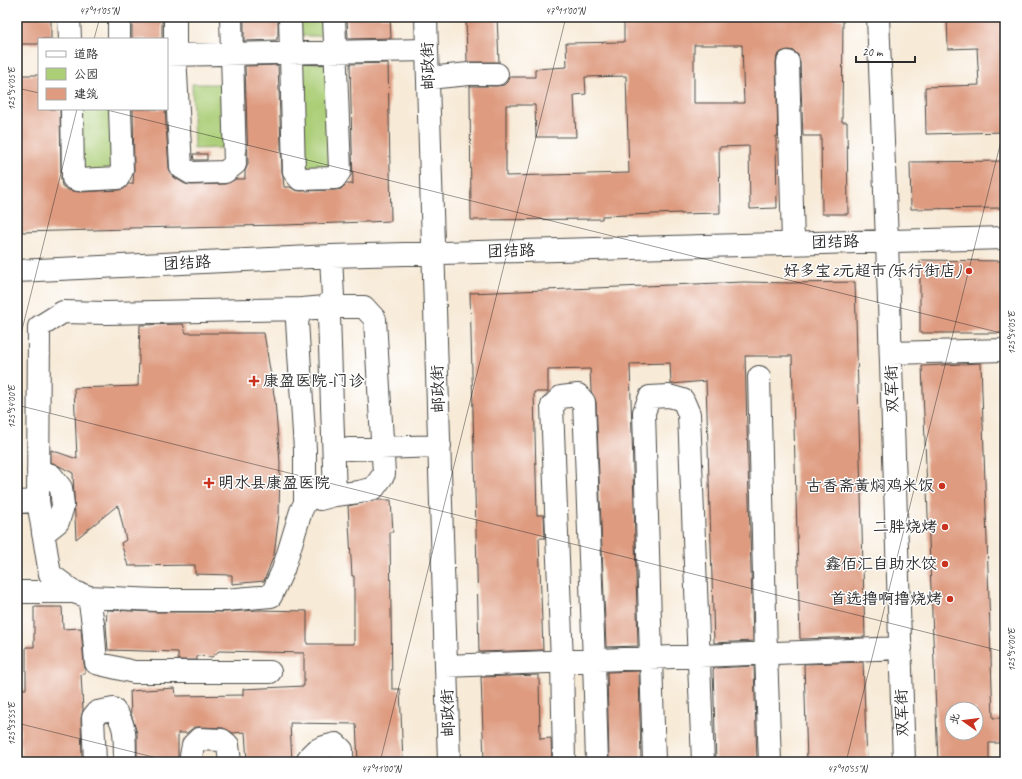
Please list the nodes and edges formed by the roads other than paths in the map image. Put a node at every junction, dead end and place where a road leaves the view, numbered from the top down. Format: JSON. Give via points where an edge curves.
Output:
{"nodes":[{"id":1,"x":69,"y":17,"type":"edge"},
{"id":2,"x":119,"y":17,"type":"edge"},
{"id":3,"x":175,"y":17,"type":"edge"},
{"id":4,"x":231,"y":17,"type":"edge"},
{"id":5,"x":290,"y":17,"type":"edge"},
{"id":6,"x":334,"y":17,"type":"edge"},
{"id":7,"x":426,"y":17,"type":"edge"},
{"id":8,"x":878,"y":17,"type":"edge"},
{"id":9,"x":70,"y":38,"type":"edge"},
{"id":10,"x":119,"y":38,"type":"edge"},
{"id":11,"x":427,"y":50,"type":"junction"},
{"id":12,"x":335,"y":51,"type":"junction"},
{"id":13,"x":290,"y":52,"type":"junction"},
{"id":14,"x":232,"y":53,"type":"junction"},
{"id":15,"x":171,"y":55,"type":"edge"},
{"id":16,"x":788,"y":62,"type":"dead end"},
{"id":17,"x":497,"y":74,"type":"dead end"},
{"id":18,"x":428,"y":78,"type":"junction"},
{"id":19,"x":72,"y":110,"type":"edge"},
{"id":20,"x":120,"y":110,"type":"edge"},
{"id":21,"x":1005,"y":238,"type":"edge"},
{"id":22,"x":887,"y":241,"type":"junction"},
{"id":23,"x":794,"y":244,"type":"junction"},
{"id":24,"x":434,"y":253,"type":"junction"},
{"id":25,"x":331,"y":256,"type":"junction"},
{"id":26,"x":17,"y":271,"type":"edge"},
{"id":27,"x":326,"y":307,"type":"junction"},
{"id":28,"x":302,"y":309,"type":"junction"},
{"id":29,"x":1005,"y":350,"type":"edge"},
{"id":30,"x":891,"y":353,"type":"junction"},
{"id":31,"x":759,"y":377,"type":"dead end"},
{"id":32,"x":440,"y":446,"type":"junction"},
{"id":33,"x":383,"y":447,"type":"junction"},
{"id":34,"x":340,"y":449,"type":"junction"},
{"id":35,"x":305,"y":450,"type":"junction"},
{"id":36,"x":38,"y":471,"type":"junction"},
{"id":37,"x":335,"y":495,"type":"junction"},
{"id":38,"x":27,"y":502,"type":"edge"},
{"id":39,"x":304,"y":503,"type":"junction"},
{"id":40,"x":44,"y":534,"type":"junction"},
{"id":41,"x":17,"y":592,"type":"edge"},
{"id":42,"x":81,"y":595,"type":"junction"},
{"id":43,"x":900,"y":648,"type":"junction"},
{"id":44,"x":766,"y":653,"type":"junction"},
{"id":45,"x":699,"y":656,"type":"junction"},
{"id":46,"x":651,"y":658,"type":"junction"},
{"id":47,"x":594,"y":661,"type":"junction"},
{"id":48,"x":562,"y":662,"type":"junction"},
{"id":49,"x":446,"y":666,"type":"junction"},
{"id":50,"x":270,"y":672,"type":"dead end"},
{"id":51,"x":95,"y":762,"type":"edge"},
{"id":52,"x":125,"y":762,"type":"edge"},
{"id":53,"x":190,"y":762,"type":"edge"},
{"id":54,"x":230,"y":762,"type":"edge"},
{"id":55,"x":307,"y":762,"type":"edge"},
{"id":56,"x":342,"y":762,"type":"edge"},
{"id":57,"x":449,"y":762,"type":"edge"},
{"id":58,"x":564,"y":762,"type":"edge"},
{"id":59,"x":597,"y":762,"type":"edge"},
{"id":60,"x":654,"y":762,"type":"edge"},
{"id":61,"x":703,"y":762,"type":"edge"},
{"id":62,"x":770,"y":762,"type":"edge"},
{"id":63,"x":904,"y":762,"type":"edge"}],
"edges":[{"from":1,"to":9,"type":"street"},
{"from":2,"to":10,"type":"street"},
{"from":3,"to":15,"type":"street"},
{"from":4,"to":14,"type":"street"},
{"from":5,"to":13,"type":"street"},
{"from":6,"to":12,"type":"street"},
{"from":7,"to":11,"type":"street","name":"邮政街"},
{"from":8,"to":22,"type":"street","name":"双军街"},
{"from":11,"to":12,"type":"street"},
{"from":11,"to":18,"type":"street","name":"邮政街"},
{"from":12,"to":13,"type":"street"},
{"from":12,"to":13,"type":"street","via":[[340,171],[335,178],[300,179],[294,172]]},
{"from":13,"to":14,"type":"street"},
{"from":14,"to":15,"type":"street"},
{"from":14,"to":15,"type":"street","via":[[236,164],[225,172],[191,173],[181,167]]},
{"from":16,"to":23,"type":"street"},
{"from":17,"to":18,"type":"street"},
{"from":18,"to":24,"type":"street","name":"邮政街"},
{"from":19,"to":20,"type":"street","via":[[73,178],[78,180],[118,178],[122,170]]},
{"from":21,"to":22,"type":"street","name":"团结路"},
{"from":22,"to":23,"type":"street","name":"团结路"},
{"from":22,"to":30,"type":"street","name":"双军街"},
{"from":23,"to":24,"type":"street","name":"团结路"},
{"from":24,"to":25,"type":"street","name":"团结路"},
{"from":24,"to":32,"type":"street","name":"邮政街"},
{"from":25,"to":26,"type":"street","name":"团结路"},
{"from":25,"to":27,"type":"street","via":[[333,297]]},
{"from":27,"to":28,"type":"street"},
{"from":27,"to":33,"type":"street","via":[[364,307],[375,319]]},
{"from":27,"to":34,"type":"street","via":[[329,316]]},
{"from":28,"to":35,"type":"street","via":[[297,321]]},
{"from":28,"to":36,"type":"street","via":[[63,312],[39,327]]},
{"from":29,"to":30,"type":"street"},
{"from":30,"to":43,"type":"street","name":"双军街"},
{"from":31,"to":44,"type":"street"},
{"from":32,"to":33,"type":"street"},
{"from":32,"to":49,"type":"street","name":"邮政街"},
{"from":33,"to":34,"type":"street"},
{"from":33,"to":37,"type":"street","via":[[384,474],[374,488]]},
{"from":34,"to":35,"type":"street"},
{"from":34,"to":37,"type":"street"},
{"from":35,"to":39,"type":"street"},
{"from":36,"to":38,"type":"street"},
{"from":36,"to":40,"type":"street","via":[[51,475],[61,488],[63,506],[58,522]]},
{"from":37,"to":39,"type":"street"},
{"from":38,"to":40,"type":"street"},
{"from":39,"to":42,"type":"street","via":[[283,570],[271,596],[226,600],[157,600]]},
{"from":40,"to":42,"type":"street","via":[[50,574]]},
{"from":41,"to":42,"type":"street"},
{"from":42,"to":50,"type":"street","via":[[93,624],[96,662],[134,672]]},
{"from":43,"to":44,"type":"street"},
{"from":43,"to":63,"type":"street","name":"双军街"},
{"from":44,"to":45,"type":"street"},
{"from":44,"to":62,"type":"street"},
{"from":45,"to":46,"type":"street"},
{"from":45,"to":46,"type":"street","via":[[689,414],[683,400],[669,396],[650,397],[644,412]]},
{"from":45,"to":61,"type":"street"},
{"from":46,"to":47,"type":"street"},
{"from":46,"to":60,"type":"street"},
{"from":47,"to":48,"type":"street"},
{"from":47,"to":48,"type":"street","via":[[584,402],[578,395],[561,396],[552,406]]},
{"from":47,"to":59,"type":"street"},
{"from":48,"to":49,"type":"street"},
{"from":48,"to":58,"type":"street"},
{"from":49,"to":57,"type":"street","name":"邮政街"},
{"from":51,"to":52,"type":"street","via":[[93,718],[97,712],[113,709],[123,724]]},
{"from":53,"to":54,"type":"street","via":[[193,746],[199,739],[222,740],[228,745]]},
{"from":55,"to":56,"type":"street","via":[[314,752],[336,744],[342,750]]}]}
